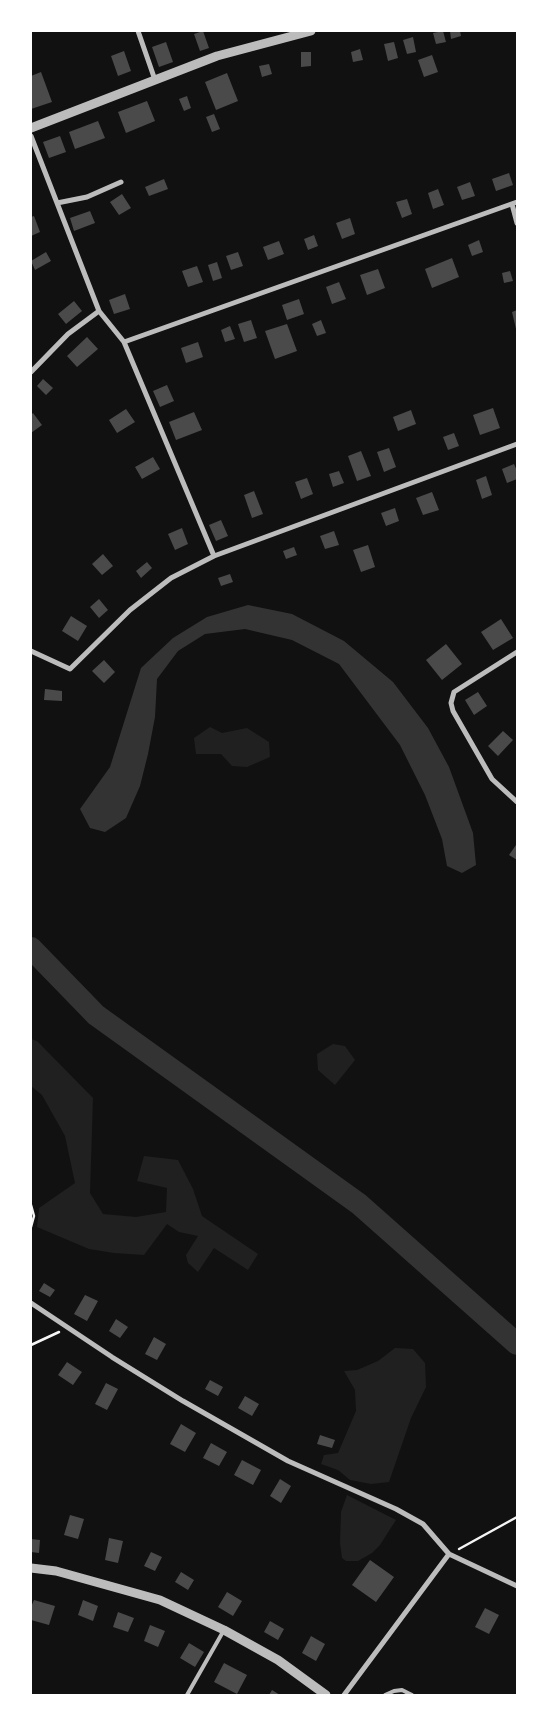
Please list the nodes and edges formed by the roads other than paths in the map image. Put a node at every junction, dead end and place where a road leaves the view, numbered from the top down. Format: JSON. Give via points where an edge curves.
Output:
{"nodes":[{"id":1,"x":138,"y":31,"type":"edge"},
{"id":2,"x":311,"y":31,"type":"edge"},
{"id":3,"x":155,"y":80,"type":"junction"},
{"id":4,"x":31,"y":128,"type":"edge"},
{"id":5,"x":31,"y":136,"type":"edge"},
{"id":6,"x":121,"y":182,"type":"dead end"},
{"id":7,"x":57,"y":203,"type":"junction"},
{"id":8,"x":514,"y":203,"type":"edge"},
{"id":9,"x":517,"y":223,"type":"edge"},
{"id":10,"x":99,"y":311,"type":"junction"},
{"id":11,"x":124,"y":342,"type":"junction"},
{"id":12,"x":31,"y":372,"type":"edge"},
{"id":13,"x":517,"y":444,"type":"edge"},
{"id":14,"x":214,"y":556,"type":"junction"},
{"id":15,"x":31,"y":652,"type":"edge"},
{"id":16,"x":517,"y":652,"type":"edge"},
{"id":17,"x":517,"y":802,"type":"edge"},
{"id":18,"x":31,"y":1303,"type":"edge"},
{"id":19,"x":448,"y":1554,"type":"junction"},
{"id":20,"x":31,"y":1568,"type":"edge"},
{"id":21,"x":517,"y":1586,"type":"edge"},
{"id":22,"x":224,"y":1630,"type":"junction"},
{"id":23,"x":187,"y":1695,"type":"edge"},
{"id":24,"x":326,"y":1695,"type":"edge"},
{"id":25,"x":344,"y":1695,"type":"edge"},
{"id":26,"x":385,"y":1695,"type":"edge"},
{"id":27,"x":412,"y":1695,"type":"edge"}],
"edges":[{"from":1,"to":3,"type":"street"},
{"from":2,"to":3,"type":"street","via":[[217,56]]},
{"from":3,"to":4,"type":"street"},
{"from":5,"to":7,"type":"street"},
{"from":6,"to":7,"type":"street","via":[[87,197]]},
{"from":7,"to":10,"type":"street"},
{"from":8,"to":9,"type":"street"},
{"from":8,"to":11,"type":"street"},
{"from":10,"to":11,"type":"street"},
{"from":10,"to":12,"type":"street","via":[[68,334]]},
{"from":11,"to":14,"type":"street"},
{"from":13,"to":14,"type":"street"},
{"from":14,"to":15,"type":"street","via":[[171,578],[130,610],[70,670]]},
{"from":16,"to":17,"type":"street","via":[[454,692],[451,703],[492,779]]},
{"from":18,"to":19,"type":"street","via":[[183,1401],[288,1461],[423,1524]]},
{"from":19,"to":21,"type":"street"},
{"from":19,"to":25,"type":"street"},
{"from":20,"to":22,"type":"street","via":[[56,1571],[160,1600]]},
{"from":22,"to":23,"type":"lane"},
{"from":22,"to":24,"type":"street","via":[[278,1660]]},
{"from":26,"to":27,"type":"lane","via":[[394,1690]]}]}
